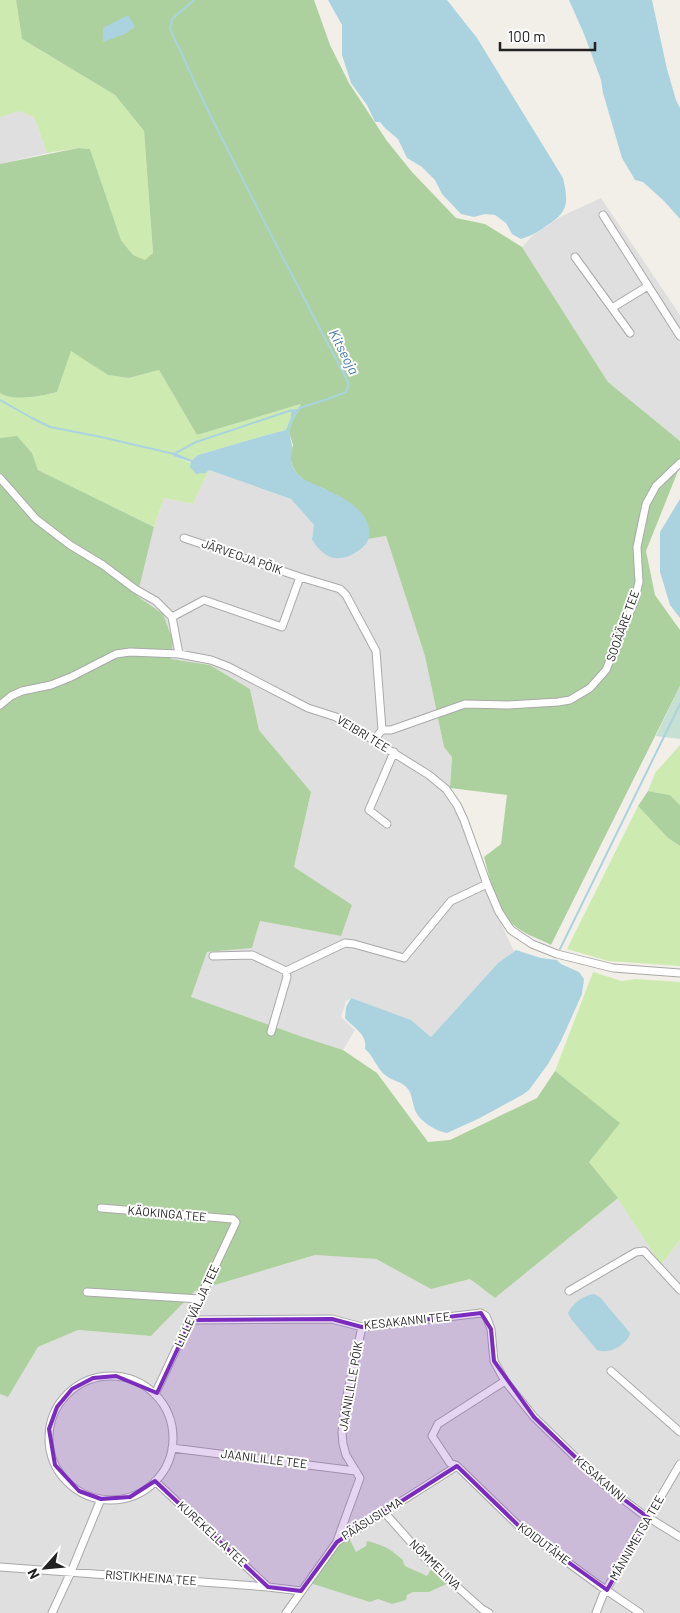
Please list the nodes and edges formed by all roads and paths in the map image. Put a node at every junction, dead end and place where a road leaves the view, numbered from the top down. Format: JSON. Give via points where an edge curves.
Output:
{"nodes":[{"id":1,"x":603,"y":215,"type":"dead end"},
{"id":2,"x":575,"y":257,"type":"dead end"},
{"id":3,"x":648,"y":286,"type":"junction"},
{"id":4,"x":612,"y":308,"type":"junction"},
{"id":5,"x":630,"y":333,"type":"dead end"},
{"id":6,"x":680,"y":336,"type":"edge"},
{"id":7,"x":680,"y":463,"type":"edge"},
{"id":8,"x":0,"y":478,"type":"edge"},
{"id":9,"x":184,"y":538,"type":"dead end"},
{"id":10,"x":300,"y":577,"type":"junction"},
{"id":11,"x":172,"y":616,"type":"junction"},
{"id":12,"x":179,"y":654,"type":"junction"},
{"id":13,"x":0,"y":705,"type":"edge"},
{"id":14,"x":382,"y":730,"type":"junction"},
{"id":15,"x":374,"y":740,"type":"junction"},
{"id":16,"x":394,"y":752,"type":"junction"},
{"id":17,"x":387,"y":824,"type":"dead end"},
{"id":18,"x":487,"y":884,"type":"junction"},
{"id":19,"x":213,"y":956,"type":"dead end"},
{"id":20,"x":286,"y":971,"type":"junction"},
{"id":21,"x":680,"y":973,"type":"edge"},
{"id":22,"x":271,"y":1032,"type":"dead end"},
{"id":23,"x":101,"y":1208,"type":"dead end"},
{"id":24,"x":233,"y":1219,"type":"joint"},
{"id":25,"x":680,"y":1290,"type":"edge"},
{"id":26,"x":569,"y":1291,"type":"dead end"},
{"id":27,"x":87,"y":1292,"type":"dead end"},
{"id":28,"x":200,"y":1299,"type":"junction"},
{"id":29,"x":191,"y":1320,"type":"junction"},
{"id":30,"x":362,"y":1327,"type":"junction"},
{"id":31,"x":611,"y":1371,"type":"dead end"},
{"id":32,"x":505,"y":1381,"type":"junction"},
{"id":33,"x":155,"y":1394,"type":"junction"},
{"id":34,"x":530,"y":1411,"type":"joint"},
{"id":35,"x":680,"y":1432,"type":"edge"},
{"id":36,"x":172,"y":1448,"type":"junction"},
{"id":37,"x":680,"y":1464,"type":"edge"},
{"id":38,"x":457,"y":1466,"type":"junction"},
{"id":39,"x":356,"y":1471,"type":"junction"},
{"id":40,"x":155,"y":1481,"type":"junction"},
{"id":41,"x":101,"y":1499,"type":"junction"},
{"id":42,"x":384,"y":1512,"type":"junction"},
{"id":43,"x":649,"y":1518,"type":"junction"},
{"id":44,"x":680,"y":1537,"type":"edge"},
{"id":45,"x":337,"y":1542,"type":"junction"},
{"id":46,"x":0,"y":1567,"type":"edge"},
{"id":47,"x":71,"y":1572,"type":"junction"},
{"id":48,"x":268,"y":1587,"type":"junction"},
{"id":49,"x":607,"y":1590,"type":"junction"},
{"id":50,"x":301,"y":1591,"type":"junction"},
{"id":51,"x":484,"y":1612,"type":"edge"},
{"id":52,"x":52,"y":1613,"type":"edge"},
{"id":53,"x":286,"y":1613,"type":"edge"},
{"id":54,"x":596,"y":1613,"type":"edge"},
{"id":55,"x":640,"y":1613,"type":"edge"}],
"edges":[{"from":1,"to":3,"type":"street"},
{"from":2,"to":4,"type":"street"},
{"from":3,"to":4,"type":"street"},
{"from":3,"to":6,"type":"street"},
{"from":4,"to":5,"type":"street"},
{"from":7,"to":14,"type":"street","name":"SOOÄÄRE TEE","via":[[656,486],[646,504],[637,547],[639,582],[634,602],[606,670],[590,688],[570,700],[558,702],[465,704],[391,730]]},
{"from":8,"to":11,"type":"street","via":[[36,519],[156,601]]},
{"from":9,"to":10,"type":"street","name":"JÄRVEOJA PÕIK"},
{"from":10,"to":11,"type":"street","via":[[282,627],[204,600]]},
{"from":10,"to":14,"type":"street","name":"JÄRVEOJA PÕIK","via":[[340,589],[364,628],[376,651]]},
{"from":11,"to":12,"type":"street"},
{"from":12,"to":13,"type":"street","name":"VEIBRI TEE","via":[[116,654],[71,677],[22,691]]},
{"from":12,"to":15,"type":"street","name":"VEIBRI TEE","via":[[229,667],[308,708],[336,717]]},
{"from":14,"to":15,"type":"street"},
{"from":15,"to":16,"type":"street","name":"VEIBRI TEE"},
{"from":16,"to":17,"type":"street","via":[[369,810]]},
{"from":16,"to":18,"type":"street","name":"VEIBRI TEE","via":[[446,788],[471,837]]},
{"from":18,"to":20,"type":"street","via":[[451,901],[404,958],[345,943]]},
{"from":18,"to":21,"type":"street","name":"VEIBRI TEE","via":[[511,930],[532,944],[613,968]]},
{"from":19,"to":20,"type":"street","via":[[252,955]]},
{"from":20,"to":22,"type":"street"},
{"from":23,"to":24,"type":"street","name":"KÄOKINGA TEE"},
{"from":24,"to":28,"type":"street","name":"LILLEVÄLJA TEE","via":[[236,1222]]},
{"from":25,"to":26,"type":"street","via":[[644,1251],[636,1252]]},
{"from":27,"to":28,"type":"street"},
{"from":28,"to":29,"type":"street","name":"LILLEVÄLJA TEE"},
{"from":29,"to":30,"type":"street","name":"KESAKANNI TEE","via":[[332,1319]]},
{"from":29,"to":33,"type":"street","name":"LILLEVÄLJA TEE"},
{"from":30,"to":32,"type":"street","name":"KESAKANNI TEE","via":[[481,1314],[489,1321],[494,1362]]},
{"from":30,"to":39,"type":"street","name":"JAANILILLE PÕIK","via":[[342,1432],[344,1450]]},
{"from":31,"to":35,"type":"street"},
{"from":32,"to":34,"type":"street","name":"KESAKANNI TEE"},
{"from":32,"to":38,"type":"street","name":"KOIDUTÄHE","via":[[438,1424],[432,1436],[450,1463]]},
{"from":33,"to":36,"type":"street","via":[[170,1420]]},
{"from":33,"to":41,"type":"street","via":[[127,1378],[104,1376],[77,1386],[57,1407],[49,1436],[55,1465],[79,1491]]},
{"from":34,"to":43,"type":"street","name":"KESAKANNI","via":[[603,1484]]},
{"from":36,"to":39,"type":"street","name":"JAANILILLE TEE"},
{"from":36,"to":40,"type":"street","via":[[166,1466]]},
{"from":37,"to":43,"type":"street","name":"MÄNNIMETSA TEE"},
{"from":38,"to":42,"type":"street","name":"PÄÄSUSILMA"},
{"from":38,"to":49,"type":"street","name":"KOIDUTÄHE","via":[[522,1529]]},
{"from":39,"to":45,"type":"street","via":[[360,1478]]},
{"from":40,"to":41,"type":"street","via":[[130,1497]]},
{"from":40,"to":48,"type":"street","name":"KUREKELLA TEE"},
{"from":41,"to":47,"type":"street"},
{"from":42,"to":45,"type":"street","name":"PÄÄSUSILMA"},
{"from":42,"to":51,"type":"street","name":"NÕMMELIIVA","via":[[425,1558]]},
{"from":43,"to":44,"type":"street","name":"KESAKANNI"},
{"from":43,"to":49,"type":"street","name":"MÄNNIMETSA TEE"},
{"from":45,"to":50,"type":"street","name":"PÄÄSUSILMA"},
{"from":46,"to":47,"type":"street","name":"RISTIKHEINA TEE"},
{"from":47,"to":48,"type":"street","name":"RISTIKHEINA TEE"},
{"from":47,"to":52,"type":"street"},
{"from":48,"to":50,"type":"street","name":"RISTIKHEINA TEE"},
{"from":49,"to":54,"type":"street","name":"MÄNNIMETSA TEE"},
{"from":49,"to":55,"type":"street","name":"KOIDUTÄHE"},
{"from":50,"to":53,"type":"street","name":"PÄÄSUSILMA"}]}
